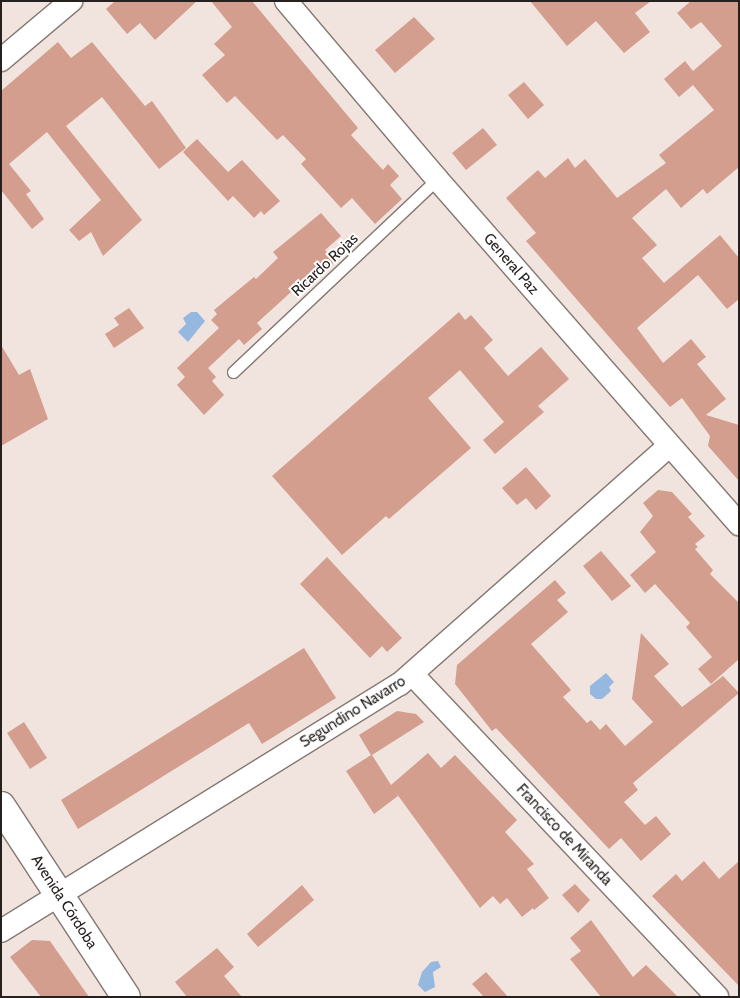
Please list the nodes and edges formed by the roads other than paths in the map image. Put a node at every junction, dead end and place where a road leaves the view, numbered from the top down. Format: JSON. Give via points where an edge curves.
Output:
{"nodes":[{"id":1,"x":71,"y":1,"type":"edge"},
{"id":2,"x":286,"y":1,"type":"edge"},
{"id":3,"x":1,"y":60,"type":"edge"},
{"id":4,"x":437,"y":179,"type":"junction"},
{"id":5,"x":233,"y":372,"type":"dead end"},
{"id":6,"x":669,"y":446,"type":"junction"},
{"id":7,"x":739,"y":524,"type":"edge"},
{"id":8,"x":412,"y":674,"type":"junction"},
{"id":9,"x":1,"y":806,"type":"edge"},
{"id":10,"x":58,"y":894,"type":"junction"},
{"id":11,"x":1,"y":931,"type":"edge"},
{"id":12,"x":126,"y":997,"type":"edge"},
{"id":13,"x":717,"y":997,"type":"edge"}],
"edges":[{"from":1,"to":3,"type":"street"},
{"from":2,"to":4,"type":"street","name":"General Paz"},
{"from":4,"to":5,"type":"lane","name":"Ricardo Rojas"},
{"from":4,"to":6,"type":"street","name":"General Paz"},
{"from":6,"to":7,"type":"street","name":"General Paz"},
{"from":6,"to":8,"type":"street","name":"Segundino Navarro"},
{"from":8,"to":10,"type":"street","name":"Segundino Navarro"},
{"from":8,"to":13,"type":"street","name":"Francisco de Miranda"},
{"from":9,"to":10,"type":"main road","name":"Avenida Córdoba"},
{"from":10,"to":11,"type":"street","name":"Segundino Navarro"},
{"from":10,"to":12,"type":"main road","name":"Avenida Córdoba"}]}
